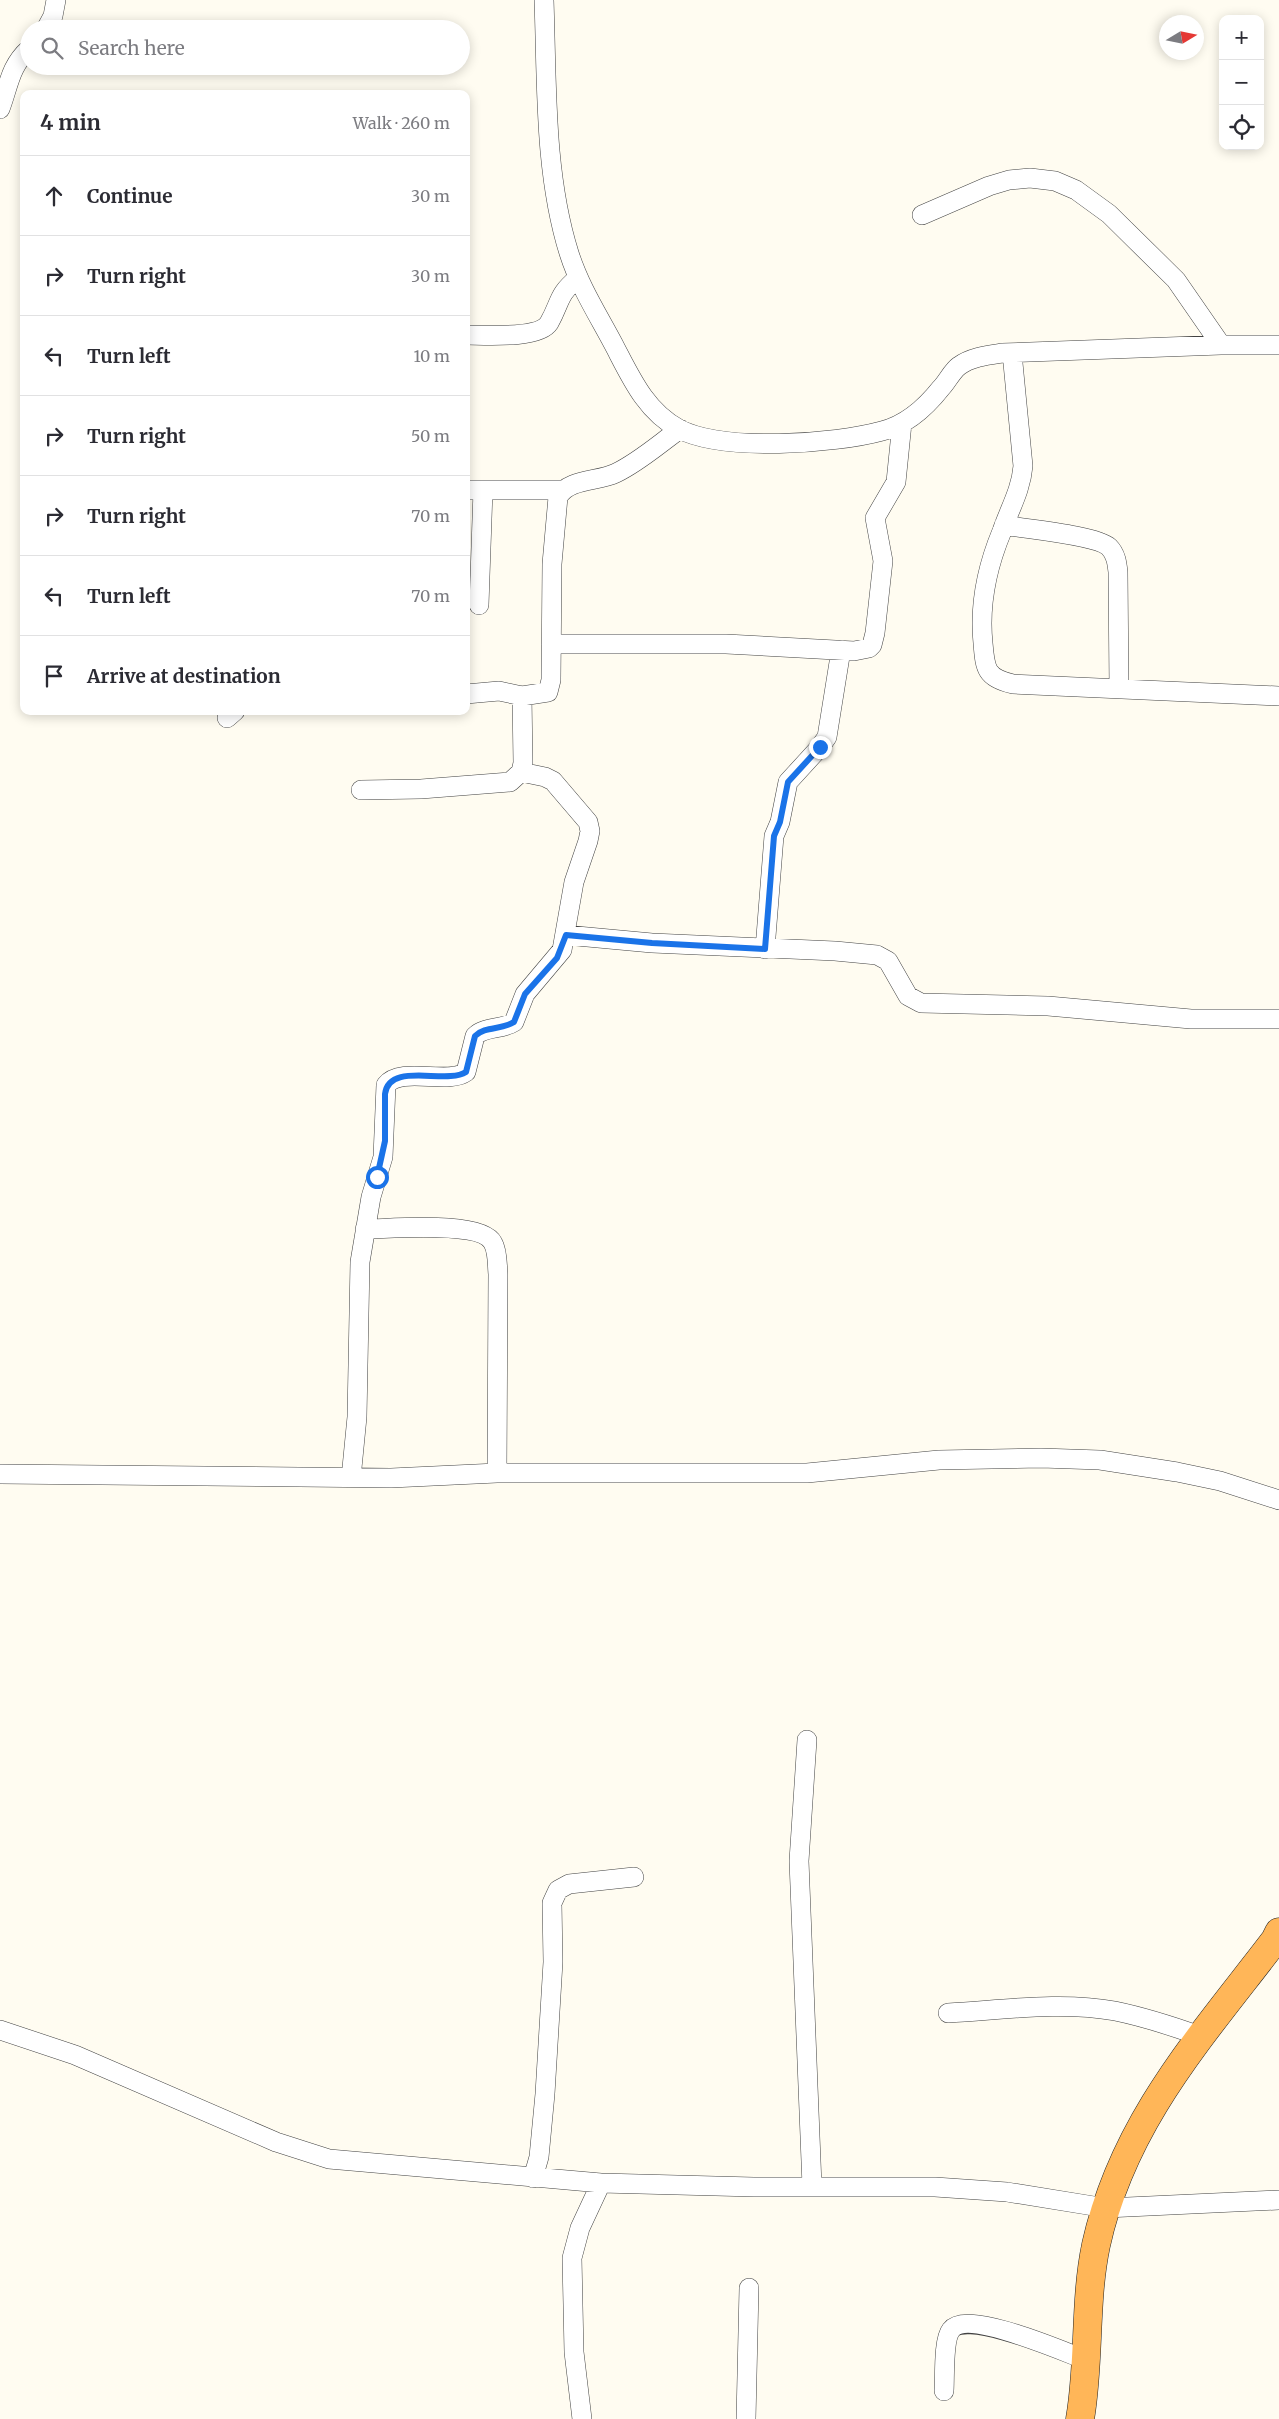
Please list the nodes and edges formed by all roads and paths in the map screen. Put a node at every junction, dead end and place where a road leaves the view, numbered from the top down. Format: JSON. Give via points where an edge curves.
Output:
{"nodes":[{"id":1,"x":56,"y":0,"type":"edge"},
{"id":2,"x":544,"y":0,"type":"edge"},
{"id":3,"x":51,"y":20,"type":"edge"},
{"id":4,"x":20,"y":59,"type":"edge"},
{"id":5,"x":0,"y":108,"type":"edge"},
{"id":6,"x":922,"y":215,"type":"dead end"},
{"id":7,"x":578,"y":278,"type":"junction"},
{"id":8,"x":470,"y":335,"type":"edge"},
{"id":9,"x":1221,"y":345,"type":"junction"},
{"id":10,"x":1279,"y":345,"type":"edge"},
{"id":11,"x":1012,"y":352,"type":"junction"},
{"id":12,"x":902,"y":423,"type":"junction"},
{"id":13,"x":680,"y":429,"type":"junction"},
{"id":14,"x":475,"y":490,"type":"edge"},
{"id":15,"x":562,"y":490,"type":"junction"},
{"id":16,"x":1004,"y":525,"type":"junction"},
{"id":17,"x":479,"y":605,"type":"dead end"},
{"id":18,"x":551,"y":644,"type":"junction"},
{"id":19,"x":841,"y":650,"type":"junction"},
{"id":20,"x":1119,"y":689,"type":"junction"},
{"id":21,"x":470,"y":694,"type":"edge"},
{"id":22,"x":522,"y":696,"type":"junction"},
{"id":23,"x":1279,"y":696,"type":"edge"},
{"id":24,"x":521,"y":772,"type":"junction"},
{"id":25,"x":361,"y":790,"type":"dead end"},
{"id":26,"x":566,"y":935,"type":"junction"},
{"id":27,"x":765,"y":949,"type":"junction"},
{"id":28,"x":1279,"y":1019,"type":"edge"},
{"id":29,"x":364,"y":1229,"type":"junction"},
{"id":30,"x":497,"y":1473,"type":"junction"},
{"id":31,"x":0,"y":1474,"type":"edge"},
{"id":32,"x":351,"y":1478,"type":"junction"},
{"id":33,"x":1279,"y":1500,"type":"edge"},
{"id":34,"x":807,"y":1740,"type":"dead end"},
{"id":35,"x":634,"y":1877,"type":"dead end"},
{"id":36,"x":1279,"y":1932,"type":"edge"},
{"id":37,"x":948,"y":2013,"type":"dead end"},
{"id":38,"x":0,"y":2030,"type":"edge"},
{"id":39,"x":1200,"y":2036,"type":"junction"},
{"id":40,"x":533,"y":2178,"type":"junction"},
{"id":41,"x":602,"y":2183,"type":"junction"},
{"id":42,"x":812,"y":2186,"type":"junction"},
{"id":43,"x":1279,"y":2200,"type":"edge"},
{"id":44,"x":1106,"y":2208,"type":"junction"},
{"id":45,"x":748,"y":2288,"type":"dead end"},
{"id":46,"x":1086,"y":2360,"type":"junction"},
{"id":47,"x":944,"y":2391,"type":"dead end"},
{"id":48,"x":582,"y":2419,"type":"edge"},
{"id":49,"x":746,"y":2419,"type":"edge"},
{"id":50,"x":1080,"y":2419,"type":"edge"}],
"edges":[{"from":1,"to":3,"type":"street"},
{"from":2,"to":7,"type":"street","via":[[552,164],[562,227]]},
{"from":4,"to":5,"type":"street","via":[[12,69]]},
{"from":6,"to":9,"type":"street","via":[[1009,180],[1055,181],[1076,190],[1109,214],[1176,280]]},
{"from":7,"to":8,"type":"street","via":[[563,291],[549,323],[538,332]]},
{"from":7,"to":13,"type":"street","via":[[637,390],[655,411]]},
{"from":9,"to":10,"type":"street"},
{"from":9,"to":11,"type":"street"},
{"from":11,"to":12,"type":"street","via":[[979,357],[960,366],[922,410]]},
{"from":11,"to":16,"type":"street","via":[[1023,466],[1022,483]]},
{"from":12,"to":13,"type":"street","via":[[885,431],[816,442],[768,443],[706,437]]},
{"from":12,"to":19,"type":"street","via":[[896,482],[875,518],[883,560],[873,640],[869,648],[863,650]]},
{"from":13,"to":15,"type":"street","via":[[616,473]]},
{"from":14,"to":15,"type":"street"},
{"from":14,"to":17,"type":"street"},
{"from":15,"to":18,"type":"street","via":[[554,532]]},
{"from":16,"to":20,"type":"street","via":[[1082,538],[1109,547],[1116,557],[1118,572]]},
{"from":16,"to":20,"type":"street","via":[[983,597],[984,657],[991,677],[1013,684]]},
{"from":18,"to":19,"type":"street","via":[[726,644]]},
{"from":18,"to":22,"type":"street","via":[[551,688],[544,694]]},
{"from":19,"to":27,"type":"street","via":[[827,737],[792,776],[784,791],[780,822],[774,836]]},
{"from":20,"to":23,"type":"street"},
{"from":21,"to":22,"type":"street","via":[[499,691]]},
{"from":22,"to":24,"type":"street"},
{"from":24,"to":25,"type":"street","via":[[517,778],[503,784]]},
{"from":24,"to":26,"type":"street","via":[[553,781],[588,822],[590,831],[574,882]]},
{"from":26,"to":27,"type":"street"},
{"from":26,"to":29,"type":"street","via":[[557,958],[525,994],[514,1022],[484,1030],[475,1036],[466,1072],[454,1076],[408,1077],[386,1085],[383,1157]]},
{"from":27,"to":28,"type":"street","via":[[877,955],[888,961],[908,996],[921,1003],[1048,1006],[1173,1018]]},
{"from":29,"to":30,"type":"street","via":[[454,1228],[485,1234],[493,1242],[498,1274]]},
{"from":29,"to":32,"type":"street","via":[[360,1262],[357,1417]]},
{"from":30,"to":32,"type":"street"},
{"from":30,"to":33,"type":"street","via":[[807,1473],[939,1460],[1090,1460],[1220,1481]]},
{"from":31,"to":32,"type":"street"},
{"from":34,"to":42,"type":"street","via":[[799,1861]]},
{"from":35,"to":40,"type":"street","via":[[568,1884],[558,1890],[552,1904],[553,1962],[545,2094],[539,2157]]},
{"from":36,"to":39,"type":"highway"},
{"from":37,"to":39,"type":"street","via":[[1083,2007],[1158,2021]]},
{"from":38,"to":40,"type":"street","via":[[75,2055],[276,2142],[329,2159]]},
{"from":39,"to":44,"type":"highway","via":[[1150,2109]]},
{"from":40,"to":41,"type":"street"},
{"from":41,"to":42,"type":"street"},
{"from":41,"to":48,"type":"street","via":[[580,2228],[572,2258],[574,2352]]},
{"from":42,"to":44,"type":"street","via":[[935,2187],[1006,2192]]},
{"from":43,"to":44,"type":"street"},
{"from":44,"to":46,"type":"highway","via":[[1096,2247]]},
{"from":45,"to":49,"type":"street"},
{"from":46,"to":47,"type":"street","via":[[995,2328],[977,2324],[958,2325],[951,2330],[948,2339]]},
{"from":46,"to":50,"type":"highway"}]}
